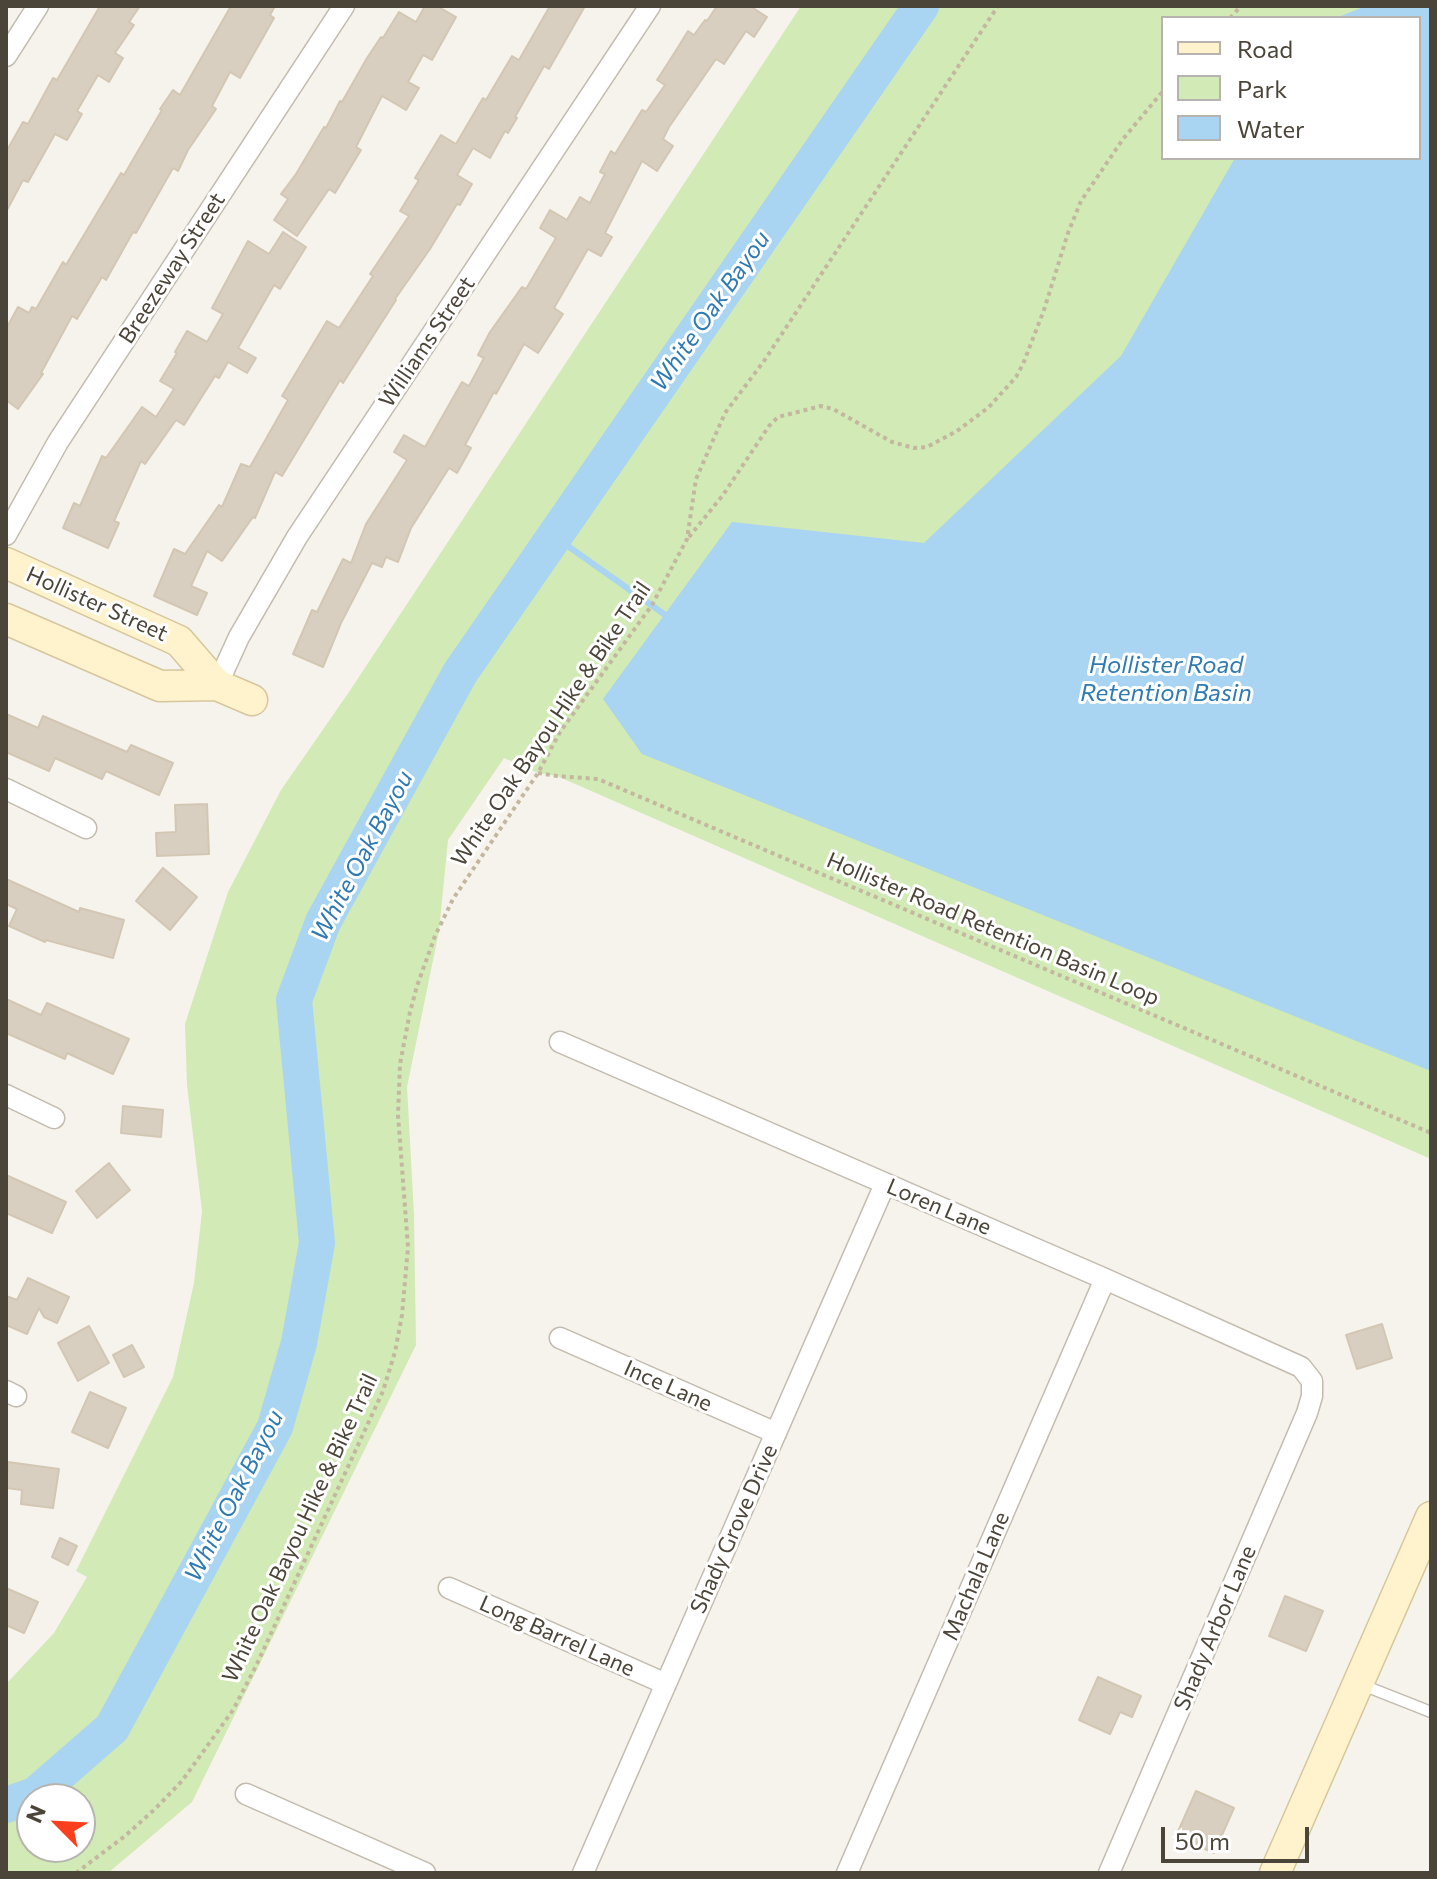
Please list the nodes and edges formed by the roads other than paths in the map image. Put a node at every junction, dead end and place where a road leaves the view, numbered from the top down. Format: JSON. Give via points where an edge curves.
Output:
{"nodes":[{"id":1,"x":38,"y":6,"type":"edge"},
{"id":2,"x":344,"y":6,"type":"edge"},
{"id":3,"x":650,"y":6,"type":"edge"},
{"id":4,"x":6,"y":56,"type":"edge"},
{"id":5,"x":6,"y":535,"type":"edge"},
{"id":6,"x":6,"y":563,"type":"edge"},
{"id":7,"x":6,"y":619,"type":"edge"},
{"id":8,"x":217,"y":685,"type":"junction"},
{"id":9,"x":252,"y":700,"type":"dead end"},
{"id":10,"x":6,"y":789,"type":"edge"},
{"id":11,"x":86,"y":828,"type":"dead end"},
{"id":12,"x":560,"y":1042,"type":"dead end"},
{"id":13,"x":6,"y":1095,"type":"edge"},
{"id":14,"x":54,"y":1118,"type":"dead end"},
{"id":15,"x":885,"y":1184,"type":"junction"},
{"id":16,"x":1105,"y":1279,"type":"junction"},
{"id":17,"x":560,"y":1338,"type":"dead end"},
{"id":18,"x":1312,"y":1381,"type":"joint"},
{"id":19,"x":776,"y":1433,"type":"junction"},
{"id":20,"x":1431,"y":1517,"type":"edge"},
{"id":21,"x":449,"y":1588,"type":"dead end"},
{"id":22,"x":1358,"y":1683,"type":"junction"},
{"id":23,"x":666,"y":1684,"type":"junction"},
{"id":24,"x":1431,"y":1712,"type":"edge"},
{"id":25,"x":246,"y":1794,"type":"dead end"},
{"id":26,"x":425,"y":1873,"type":"edge"},
{"id":27,"x":583,"y":1873,"type":"edge"},
{"id":28,"x":847,"y":1873,"type":"edge"},
{"id":29,"x":1109,"y":1873,"type":"edge"},
{"id":30,"x":1275,"y":1873,"type":"edge"}],
"edges":[{"from":1,"to":4,"type":"street"},
{"from":2,"to":5,"type":"street","name":"Breezeway Street","via":[[58,442]]},
{"from":3,"to":8,"type":"street","name":"Williams Street","via":[[297,537]]},
{"from":6,"to":8,"type":"street","name":"Hollister Street","via":[[179,641]]},
{"from":7,"to":8,"type":"street","name":"Hollister Street","via":[[160,686]]},
{"from":8,"to":9,"type":"street","name":"Hollister Street"},
{"from":10,"to":11,"type":"street"},
{"from":12,"to":15,"type":"street","name":"Loren Lane"},
{"from":13,"to":14,"type":"street"},
{"from":15,"to":16,"type":"street","name":"Loren Lane"},
{"from":15,"to":19,"type":"street","name":"Shady Grove Drive"},
{"from":16,"to":18,"type":"street","name":"Loren Lane","via":[[1301,1367]]},
{"from":16,"to":28,"type":"street","name":"Machala Lane"},
{"from":17,"to":19,"type":"street","name":"Ince Lane"},
{"from":18,"to":29,"type":"street","name":"Shady Arbor Lane","via":[[1307,1413]]},
{"from":19,"to":23,"type":"street","name":"Shady Grove Drive"},
{"from":20,"to":22,"type":"street"},
{"from":21,"to":23,"type":"street","name":"Long Barrel Lane"},
{"from":22,"to":24,"type":"lane"},
{"from":22,"to":30,"type":"street"},
{"from":23,"to":27,"type":"street","name":"Shady Grove Drive"},
{"from":25,"to":26,"type":"street"}]}
